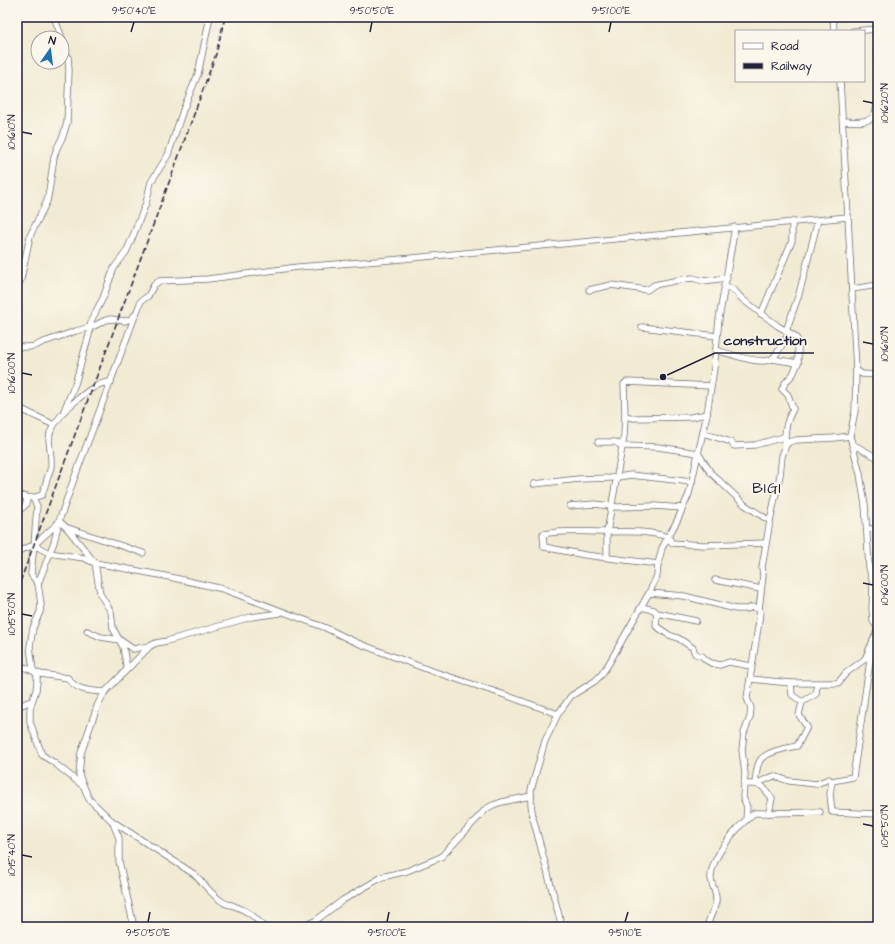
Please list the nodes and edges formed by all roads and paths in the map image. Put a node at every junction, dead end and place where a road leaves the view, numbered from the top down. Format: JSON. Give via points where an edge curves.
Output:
{"nodes":[{"id":1,"x":54,"y":17,"type":"edge"},
{"id":2,"x":210,"y":17,"type":"edge"},
{"id":3,"x":833,"y":17,"type":"edge"},
{"id":4,"x":878,"y":29,"type":"edge"},
{"id":5,"x":59,"y":30,"type":"edge"},
{"id":6,"x":834,"y":30,"type":"edge"},
{"id":7,"x":865,"y":30,"type":"edge"},
{"id":8,"x":878,"y":38,"type":"edge"},
{"id":9,"x":878,"y":57,"type":"edge"},
{"id":10,"x":70,"y":70,"type":"edge"},
{"id":11,"x":840,"y":82,"type":"edge"},
{"id":12,"x":878,"y":101,"type":"edge"},
{"id":13,"x":843,"y":121,"type":"junction"},
{"id":14,"x":848,"y":217,"type":"junction"},
{"id":15,"x":818,"y":220,"type":"junction"},
{"id":16,"x":792,"y":222,"type":"junction"},
{"id":17,"x":735,"y":227,"type":"junction"},
{"id":18,"x":727,"y":278,"type":"junction"},
{"id":19,"x":724,"y":285,"type":"junction"},
{"id":20,"x":878,"y":285,"type":"edge"},
{"id":21,"x":17,"y":287,"type":"edge"},
{"id":22,"x":852,"y":289,"type":"junction"},
{"id":23,"x":589,"y":290,"type":"dead end"},
{"id":24,"x":17,"y":305,"type":"edge"},
{"id":25,"x":136,"y":314,"type":"junction"},
{"id":26,"x":761,"y":314,"type":"junction"},
{"id":27,"x":17,"y":317,"type":"edge"},
{"id":28,"x":90,"y":327,"type":"junction"},
{"id":29,"x":642,"y":327,"type":"dead end"},
{"id":30,"x":787,"y":331,"type":"junction"},
{"id":31,"x":717,"y":336,"type":"junction"},
{"id":32,"x":17,"y":346,"type":"edge"},
{"id":33,"x":716,"y":350,"type":"junction"},
{"id":34,"x":772,"y":359,"type":"junction"},
{"id":35,"x":798,"y":363,"type":"junction"},
{"id":36,"x":856,"y":370,"type":"junction"},
{"id":37,"x":878,"y":375,"type":"edge"},
{"id":38,"x":111,"y":382,"type":"junction"},
{"id":39,"x":711,"y":386,"type":"junction"},
{"id":40,"x":17,"y":407,"type":"edge"},
{"id":41,"x":63,"y":413,"type":"junction"},
{"id":42,"x":707,"y":414,"type":"junction"},
{"id":43,"x":625,"y":416,"type":"junction"},
{"id":44,"x":54,"y":425,"type":"junction"},
{"id":45,"x":703,"y":433,"type":"junction"},
{"id":46,"x":850,"y":436,"type":"junction"},
{"id":47,"x":784,"y":437,"type":"junction"},
{"id":48,"x":598,"y":442,"type":"dead end"},
{"id":49,"x":852,"y":444,"type":"junction"},
{"id":50,"x":786,"y":445,"type":"junction"},
{"id":51,"x":622,"y":446,"type":"junction"},
{"id":52,"x":698,"y":453,"type":"junction"},
{"id":53,"x":878,"y":458,"type":"edge"},
{"id":54,"x":616,"y":477,"type":"junction"},
{"id":55,"x":692,"y":482,"type":"junction"},
{"id":56,"x":534,"y":484,"type":"dead end"},
{"id":57,"x":17,"y":494,"type":"edge"},
{"id":58,"x":30,"y":498,"type":"junction"},
{"id":59,"x":570,"y":506,"type":"dead end"},
{"id":60,"x":611,"y":506,"type":"junction"},
{"id":61,"x":682,"y":508,"type":"junction"},
{"id":62,"x":17,"y":512,"type":"edge"},
{"id":63,"x":59,"y":521,"type":"junction"},
{"id":64,"x":770,"y":521,"type":"junction"},
{"id":65,"x":67,"y":528,"type":"junction"},
{"id":66,"x":867,"y":529,"type":"junction"},
{"id":67,"x":878,"y":529,"type":"edge"},
{"id":68,"x":17,"y":532,"type":"edge"},
{"id":69,"x":607,"y":532,"type":"junction"},
{"id":70,"x":668,"y":537,"type":"junction"},
{"id":71,"x":17,"y":541,"type":"edge"},
{"id":72,"x":766,"y":543,"type":"junction"},
{"id":73,"x":34,"y":545,"type":"junction"},
{"id":74,"x":17,"y":553,"type":"edge"},
{"id":75,"x":49,"y":553,"type":"junction"},
{"id":76,"x":143,"y":553,"type":"dead end"},
{"id":77,"x":607,"y":557,"type":"junction"},
{"id":78,"x":95,"y":562,"type":"junction"},
{"id":79,"x":658,"y":564,"type":"junction"},
{"id":80,"x":715,"y":580,"type":"dead end"},
{"id":81,"x":38,"y":584,"type":"junction"},
{"id":82,"x":875,"y":585,"type":"edge"},
{"id":83,"x":761,"y":589,"type":"junction"},
{"id":84,"x":649,"y":592,"type":"junction"},
{"id":85,"x":641,"y":606,"type":"junction"},
{"id":86,"x":759,"y":609,"type":"junction"},
{"id":87,"x":284,"y":613,"type":"junction"},
{"id":88,"x":657,"y":613,"type":"junction"},
{"id":89,"x":696,"y":621,"type":"dead end"},
{"id":90,"x":878,"y":629,"type":"edge"},
{"id":91,"x":87,"y":631,"type":"dead end"},
{"id":92,"x":120,"y":640,"type":"junction"},
{"id":93,"x":873,"y":640,"type":"junction"},
{"id":94,"x":150,"y":646,"type":"junction"},
{"id":95,"x":17,"y":664,"type":"edge"},
{"id":96,"x":751,"y":666,"type":"junction"},
{"id":97,"x":127,"y":669,"type":"junction"},
{"id":98,"x":34,"y":670,"type":"junction"},
{"id":99,"x":750,"y":679,"type":"junction"},
{"id":100,"x":790,"y":683,"type":"junction"},
{"id":101,"x":817,"y":684,"type":"junction"},
{"id":102,"x":105,"y":692,"type":"junction"},
{"id":103,"x":31,"y":701,"type":"junction"},
{"id":104,"x":802,"y":702,"type":"junction"},
{"id":105,"x":17,"y":707,"type":"edge"},
{"id":106,"x":558,"y":714,"type":"junction"},
{"id":107,"x":829,"y":779,"type":"dead end"},
{"id":108,"x":744,"y":784,"type":"junction"},
{"id":109,"x":755,"y":784,"type":"junction"},
{"id":110,"x":83,"y":785,"type":"junction"},
{"id":111,"x":531,"y":796,"type":"junction"},
{"id":112,"x":820,"y":812,"type":"dead end"},
{"id":113,"x":769,"y":813,"type":"junction"},
{"id":114,"x":878,"y":814,"type":"edge"},
{"id":115,"x":746,"y":820,"type":"junction"},
{"id":116,"x":112,"y":821,"type":"junction"},
{"id":117,"x":134,"y":927,"type":"edge"},
{"id":118,"x":264,"y":927,"type":"edge"},
{"id":119,"x":299,"y":927,"type":"edge"},
{"id":120,"x":562,"y":927,"type":"edge"},
{"id":121,"x":708,"y":927,"type":"edge"}],
"edges":[{"from":1,"to":5,"type":"street"},
{"from":2,"to":28,"type":"street","via":[[198,74],[168,155],[151,182],[146,203],[131,241],[114,268]]},
{"from":3,"to":6,"type":"street"},
{"from":4,"to":7,"type":"street"},
{"from":8,"to":9,"type":"street"},
{"from":10,"to":21,"type":"street","via":[[67,123],[54,157],[47,201],[30,236]]},
{"from":11,"to":13,"type":"street"},
{"from":12,"to":13,"type":"street","via":[[871,120]]},
{"from":13,"to":14,"type":"street"},
{"from":14,"to":15,"type":"street"},
{"from":14,"to":22,"type":"street"},
{"from":15,"to":16,"type":"street"},
{"from":15,"to":30,"type":"street"},
{"from":16,"to":17,"type":"street"},
{"from":16,"to":26,"type":"street","via":[[792,241]]},
{"from":17,"to":18,"type":"street"},
{"from":17,"to":25,"type":"street","via":[[298,267],[208,279],[159,281],[141,301]]},
{"from":18,"to":19,"type":"street"},
{"from":18,"to":23,"type":"street","via":[[703,281],[684,279],[654,285],[647,290],[611,286]]},
{"from":19,"to":26,"type":"street","via":[[735,291]]},
{"from":19,"to":31,"type":"street"},
{"from":20,"to":22,"type":"street"},
{"from":22,"to":36,"type":"street"},
{"from":24,"to":27,"type":"street"},
{"from":25,"to":28,"type":"street","via":[[125,321],[111,319]]},
{"from":25,"to":38,"type":"street"},
{"from":26,"to":30,"type":"street"},
{"from":28,"to":32,"type":"street","via":[[37,346]]},
{"from":28,"to":41,"type":"street","via":[[75,384]]},
{"from":29,"to":31,"type":"street"},
{"from":30,"to":34,"type":"street","via":[[788,335]]},
{"from":30,"to":35,"type":"street","via":[[798,341]]},
{"from":31,"to":33,"type":"street"},
{"from":33,"to":34,"type":"street","via":[[751,360]]},
{"from":33,"to":39,"type":"street"},
{"from":34,"to":35,"type":"street"},
{"from":35,"to":47,"type":"street","via":[[782,389],[788,395],[793,409],[788,418]]},
{"from":36,"to":37,"type":"street","via":[[862,374]]},
{"from":36,"to":46,"type":"street","via":[[855,411]]},
{"from":38,"to":41,"type":"street","via":[[105,382],[89,391]]},
{"from":38,"to":63,"type":"street"},
{"from":39,"to":42,"type":"street"},
{"from":39,"to":43,"type":"street","via":[[627,382],[624,384]]},
{"from":40,"to":44,"type":"street"},
{"from":41,"to":44,"type":"street"},
{"from":42,"to":43,"type":"street","via":[[690,417]]},
{"from":42,"to":45,"type":"street"},
{"from":43,"to":51,"type":"street"},
{"from":44,"to":58,"type":"street","via":[[49,440],[51,467],[42,495]]},
{"from":45,"to":47,"type":"street","via":[[731,442],[734,446],[755,445]]},
{"from":45,"to":52,"type":"street"},
{"from":46,"to":49,"type":"street"},
{"from":46,"to":50,"type":"street","via":[[796,440]]},
{"from":47,"to":50,"type":"street"},
{"from":48,"to":51,"type":"street","via":[[615,442]]},
{"from":49,"to":53,"type":"street"},
{"from":49,"to":66,"type":"street","via":[[860,474]]},
{"from":50,"to":64,"type":"street"},
{"from":51,"to":52,"type":"street","via":[[658,447]]},
{"from":51,"to":54,"type":"street"},
{"from":52,"to":55,"type":"street"},
{"from":52,"to":64,"type":"street","via":[[711,473],[745,505]]},
{"from":54,"to":55,"type":"street","via":[[631,475]]},
{"from":54,"to":56,"type":"street"},
{"from":54,"to":60,"type":"street"},
{"from":55,"to":61,"type":"street"},
{"from":57,"to":58,"type":"street"},
{"from":58,"to":62,"type":"street","via":[[26,506]]},
{"from":58,"to":73,"type":"street","via":[[37,506]]},
{"from":59,"to":60,"type":"street"},
{"from":60,"to":61,"type":"street"},
{"from":60,"to":69,"type":"street"},
{"from":61,"to":70,"type":"street"},
{"from":63,"to":65,"type":"street"},
{"from":63,"to":73,"type":"street"},
{"from":63,"to":75,"type":"street"},
{"from":64,"to":72,"type":"street"},
{"from":65,"to":76,"type":"street"},
{"from":65,"to":78,"type":"street"},
{"from":66,"to":67,"type":"street"},
{"from":66,"to":82,"type":"street","via":[[869,567]]},
{"from":68,"to":71,"type":"street"},
{"from":69,"to":70,"type":"street","via":[[654,533]]},
{"from":69,"to":77,"type":"street"},
{"from":69,"to":77,"type":"street","via":[[560,531],[543,534],[544,547]]},
{"from":70,"to":72,"type":"street","via":[[672,543],[704,545]]},
{"from":70,"to":79,"type":"street"},
{"from":72,"to":83,"type":"street"},
{"from":73,"to":74,"type":"street"},
{"from":73,"to":75,"type":"street"},
{"from":73,"to":81,"type":"street","via":[[31,574]]},
{"from":75,"to":78,"type":"street"},
{"from":75,"to":81,"type":"street"},
{"from":77,"to":79,"type":"street"},
{"from":78,"to":87,"type":"street","via":[[223,589]]},
{"from":78,"to":92,"type":"street","via":[[100,594],[109,606],[113,628]]},
{"from":79,"to":84,"type":"street","via":[[657,576]]},
{"from":80,"to":83,"type":"street"},
{"from":81,"to":98,"type":"street","via":[[40,612],[33,628],[30,646]]},
{"from":82,"to":90,"type":"street","via":[[872,609],[873,622]]},
{"from":83,"to":86,"type":"street"},
{"from":84,"to":85,"type":"street"},
{"from":84,"to":86,"type":"street","via":[[684,596],[736,609]]},
{"from":85,"to":88,"type":"street"},
{"from":85,"to":106,"type":"street","via":[[601,675],[571,696]]},
{"from":86,"to":96,"type":"street","via":[[760,621]]},
{"from":87,"to":94,"type":"street","via":[[251,617]]},
{"from":87,"to":106,"type":"street","via":[[428,670]]},
{"from":88,"to":89,"type":"street"},
{"from":88,"to":96,"type":"street","via":[[656,626],[693,648],[695,654],[720,665],[729,662]]},
{"from":90,"to":93,"type":"street"},
{"from":91,"to":92,"type":"street","via":[[101,637]]},
{"from":92,"to":94,"type":"street","via":[[133,649]]},
{"from":92,"to":97,"type":"street"},
{"from":93,"to":101,"type":"street","via":[[865,659],[846,673],[838,683]]},
{"from":93,"to":114,"type":"street","via":[[853,777],[832,781],[830,794],[832,812]]},
{"from":94,"to":97,"type":"street"},
{"from":95,"to":98,"type":"street"},
{"from":96,"to":99,"type":"street"},
{"from":97,"to":102,"type":"street"},
{"from":98,"to":102,"type":"street","via":[[40,674],[68,678],[71,684],[78,688]]},
{"from":98,"to":103,"type":"street","via":[[37,682]]},
{"from":99,"to":100,"type":"street"},
{"from":99,"to":108,"type":"street","via":[[747,698],[751,708],[750,717],[744,732],[742,750]]},
{"from":100,"to":101,"type":"street"},
{"from":100,"to":104,"type":"street","via":[[792,695]]},
{"from":101,"to":104,"type":"street","via":[[816,694]]},
{"from":102,"to":110,"type":"street","via":[[94,713],[81,753],[80,775]]},
{"from":103,"to":105,"type":"street"},
{"from":103,"to":110,"type":"street","via":[[30,722],[42,755]]},
{"from":104,"to":109,"type":"street","via":[[799,716],[807,727],[804,734],[797,746],[774,752],[761,759]]},
{"from":106,"to":111,"type":"street","via":[[545,741]]},
{"from":107,"to":109,"type":"street","via":[[816,784],[789,781],[774,776]]},
{"from":108,"to":109,"type":"street"},
{"from":108,"to":115,"type":"street"},
{"from":109,"to":113,"type":"street","via":[[762,786],[772,798]]},
{"from":110,"to":116,"type":"street","via":[[89,799]]},
{"from":111,"to":119,"type":"street","via":[[493,805],[486,809],[441,857],[407,871],[382,877],[343,900],[315,921]]},
{"from":111,"to":120,"type":"street","via":[[533,818]]},
{"from":112,"to":113,"type":"street"},
{"from":113,"to":115,"type":"street","via":[[754,813]]},
{"from":115,"to":121,"type":"street","via":[[732,834],[716,860],[711,880],[716,902]]},
{"from":116,"to":117,"type":"street","via":[[119,838],[120,867]]},
{"from":116,"to":118,"type":"street","via":[[194,874],[225,904],[254,915]]}]}
